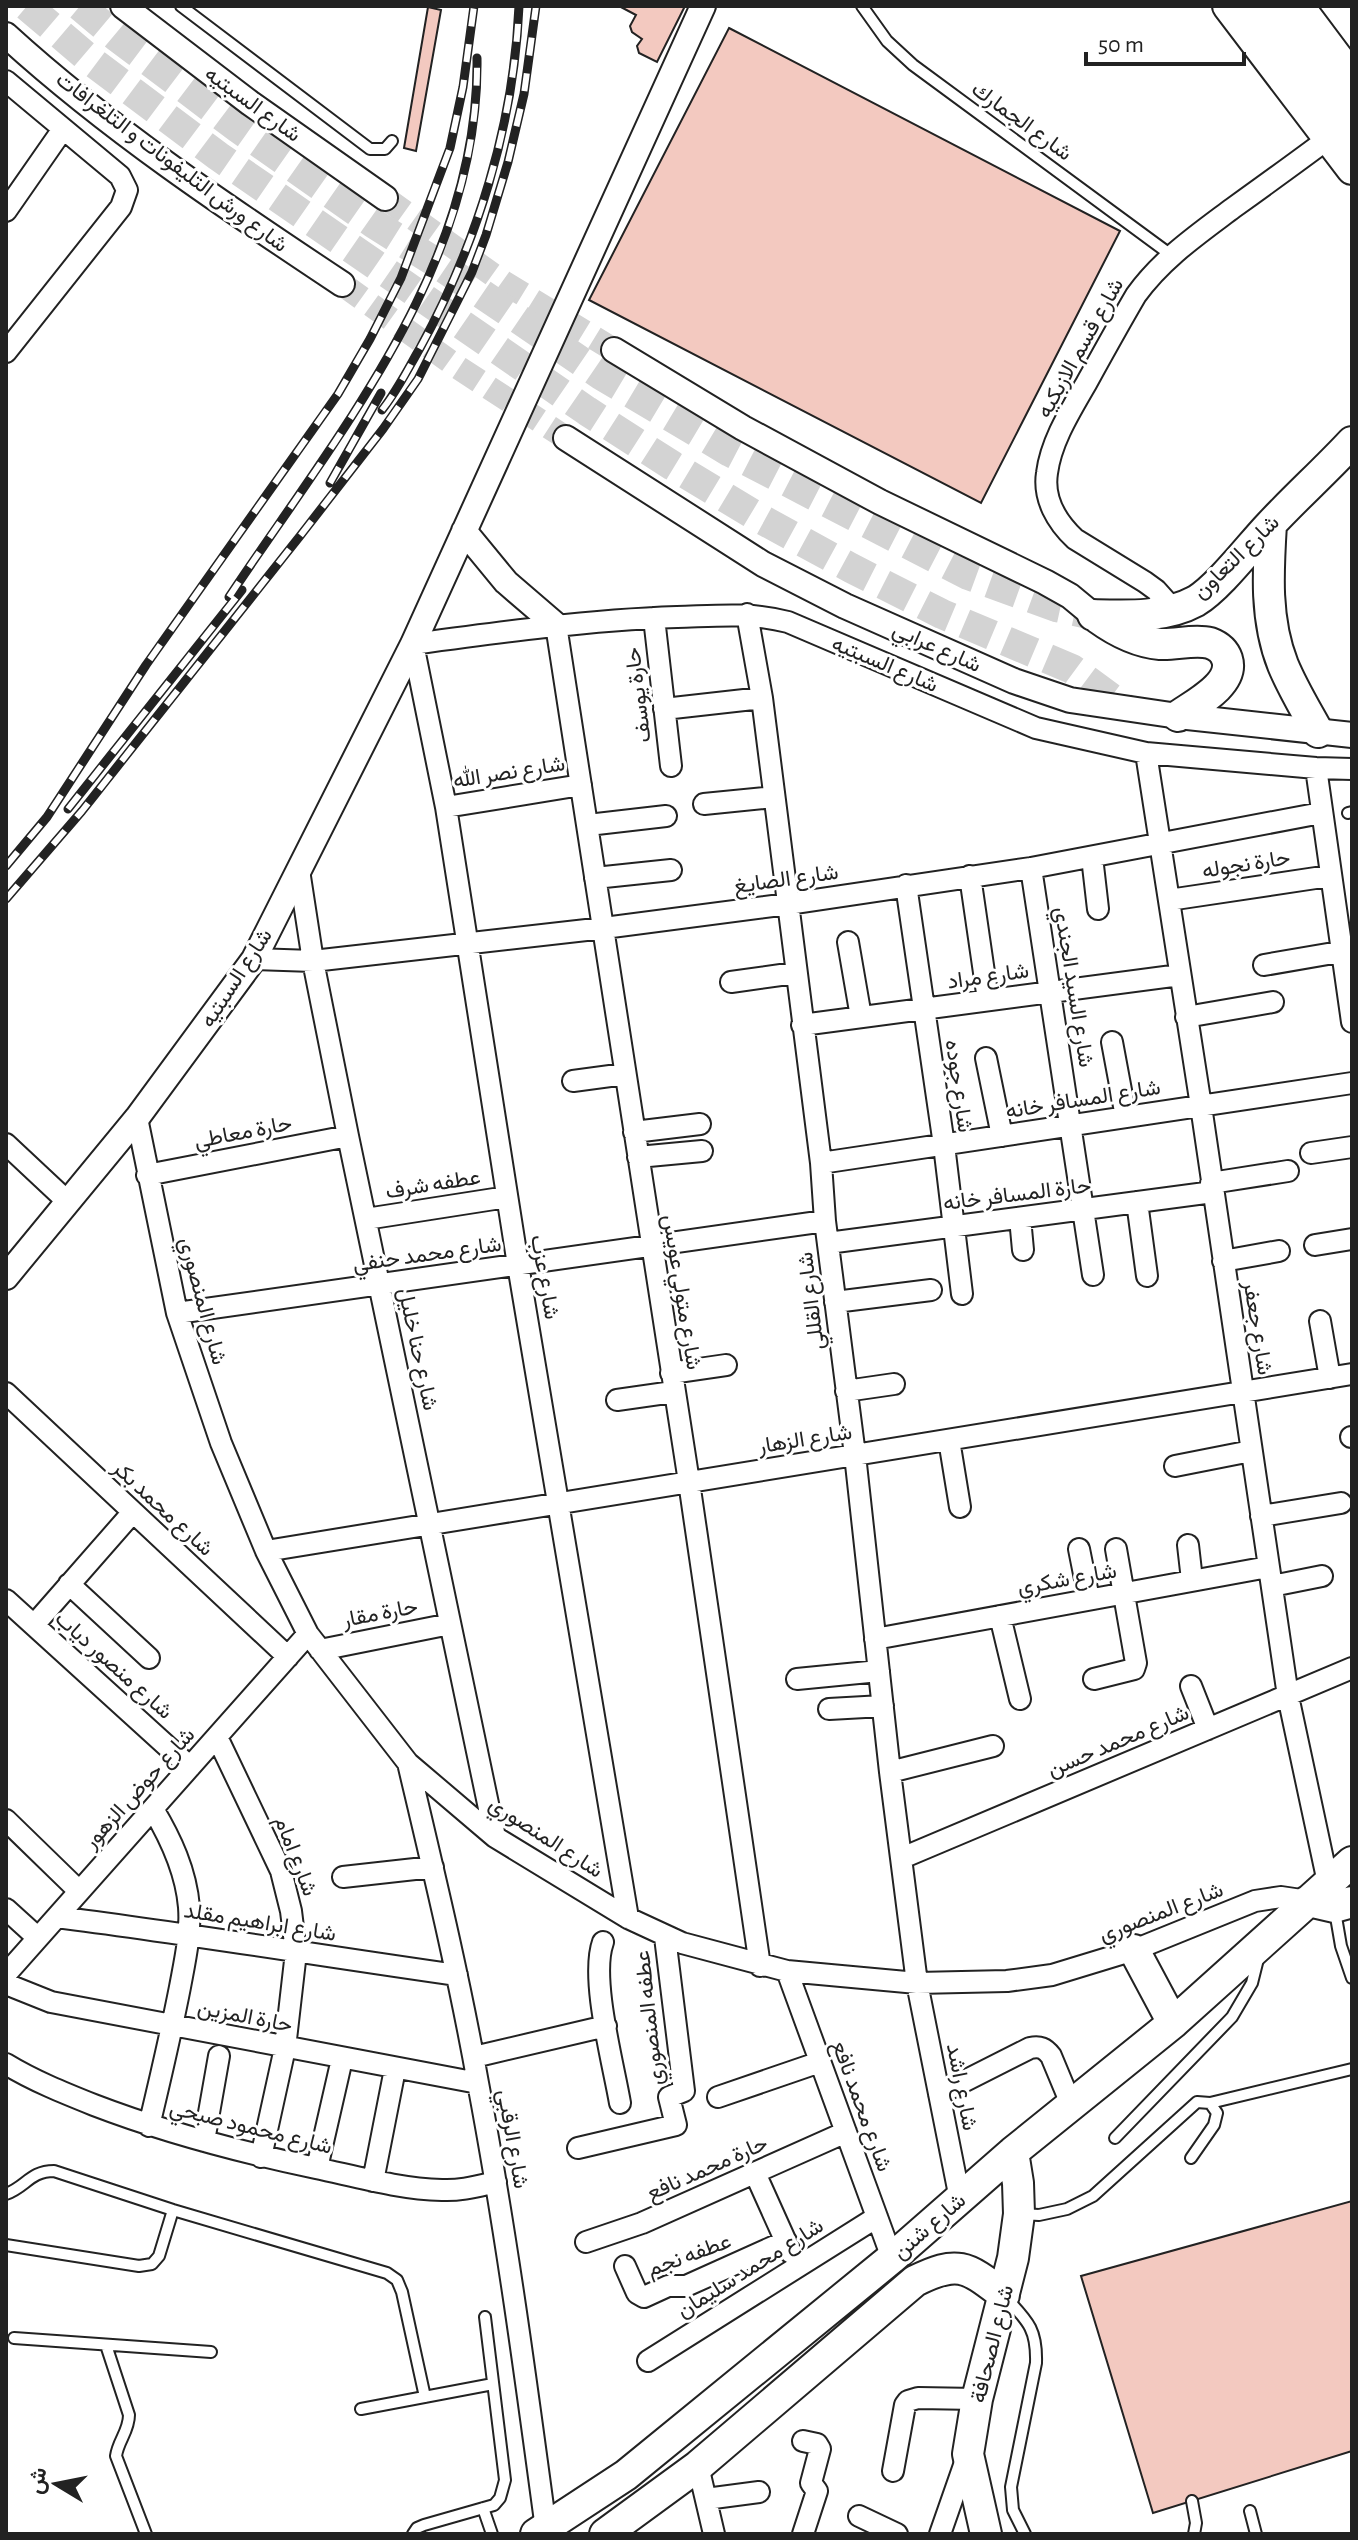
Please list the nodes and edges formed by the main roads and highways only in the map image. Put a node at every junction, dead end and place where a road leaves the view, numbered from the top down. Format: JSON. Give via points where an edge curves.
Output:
{"nodes":[{"id":1,"x":1228,"y":6,"type":"edge"},
{"id":2,"x":1262,"y":6,"type":"edge"},
{"id":3,"x":1296,"y":6,"type":"edge"},
{"id":4,"x":1315,"y":6,"type":"edge"},
{"id":5,"x":1352,"y":54,"type":"edge"},
{"id":6,"x":1352,"y":81,"type":"edge"},
{"id":7,"x":1340,"y":134,"type":"edge"},
{"id":8,"x":1352,"y":169,"type":"edge"},
{"id":9,"x":1352,"y":442,"type":"edge"},
{"id":10,"x":1271,"y":524,"type":"junction"},
{"id":11,"x":1178,"y":716,"type":"road end"},
{"id":12,"x":1318,"y":732,"type":"road end"},
{"id":13,"x":1352,"y":1862,"type":"edge"},
{"id":14,"x":1331,"y":1899,"type":"edge"},
{"id":15,"x":1134,"y":1950,"type":"road end"},
{"id":16,"x":1173,"y":2023,"type":"junction"},
{"id":17,"x":1013,"y":2152,"type":"junction"},
{"id":18,"x":929,"y":2227,"type":"junction"},
{"id":19,"x":954,"y":2267,"type":"junction"},
{"id":20,"x":1004,"y":2295,"type":"junction"},
{"id":21,"x":541,"y":2531,"type":"edge"},
{"id":22,"x":605,"y":2534,"type":"edge"},
{"id":23,"x":986,"y":2534,"type":"edge"}],
"edges":[{"from":1,"to":7,"type":"main road"},
{"from":2,"to":7,"type":"highway"},
{"from":3,"to":6,"type":"highway"},
{"from":4,"to":5,"type":"main road"},
{"from":7,"to":8,"type":"main road"},
{"from":9,"to":10,"type":"main road","name":"شارع التعاون"},
{"from":10,"to":11,"type":"main road","name":"شارع التعاون","via":[[1197,600],[1135,616],[1093,615],[1136,639],[1208,642],[1222,648],[1227,675]]},
{"from":10,"to":12,"type":"main road","via":[[1268,575],[1274,636]]},
{"from":13,"to":14,"type":"main road","name":"شارع شنن"},
{"from":14,"to":16,"type":"main road","name":"شارع شنن","via":[[1260,1945]]},
{"from":15,"to":16,"type":"main road"},
{"from":16,"to":17,"type":"main road","name":"شارع شنن"},
{"from":17,"to":18,"type":"main road","name":"شارع شنن"},
{"from":17,"to":20,"type":"main road","name":"شارع الصحافة","via":[[1019,2214]]},
{"from":18,"to":19,"type":"main road"},
{"from":18,"to":21,"type":"main road","name":"شارع شنن","via":[[626,2475]]},
{"from":19,"to":20,"type":"main road"},
{"from":19,"to":22,"type":"main road","name":"شارع شنن","via":[[915,2281],[698,2466]]},
{"from":20,"to":23,"type":"main road","name":"شارع الصحافة","via":[[968,2454]]}]}
